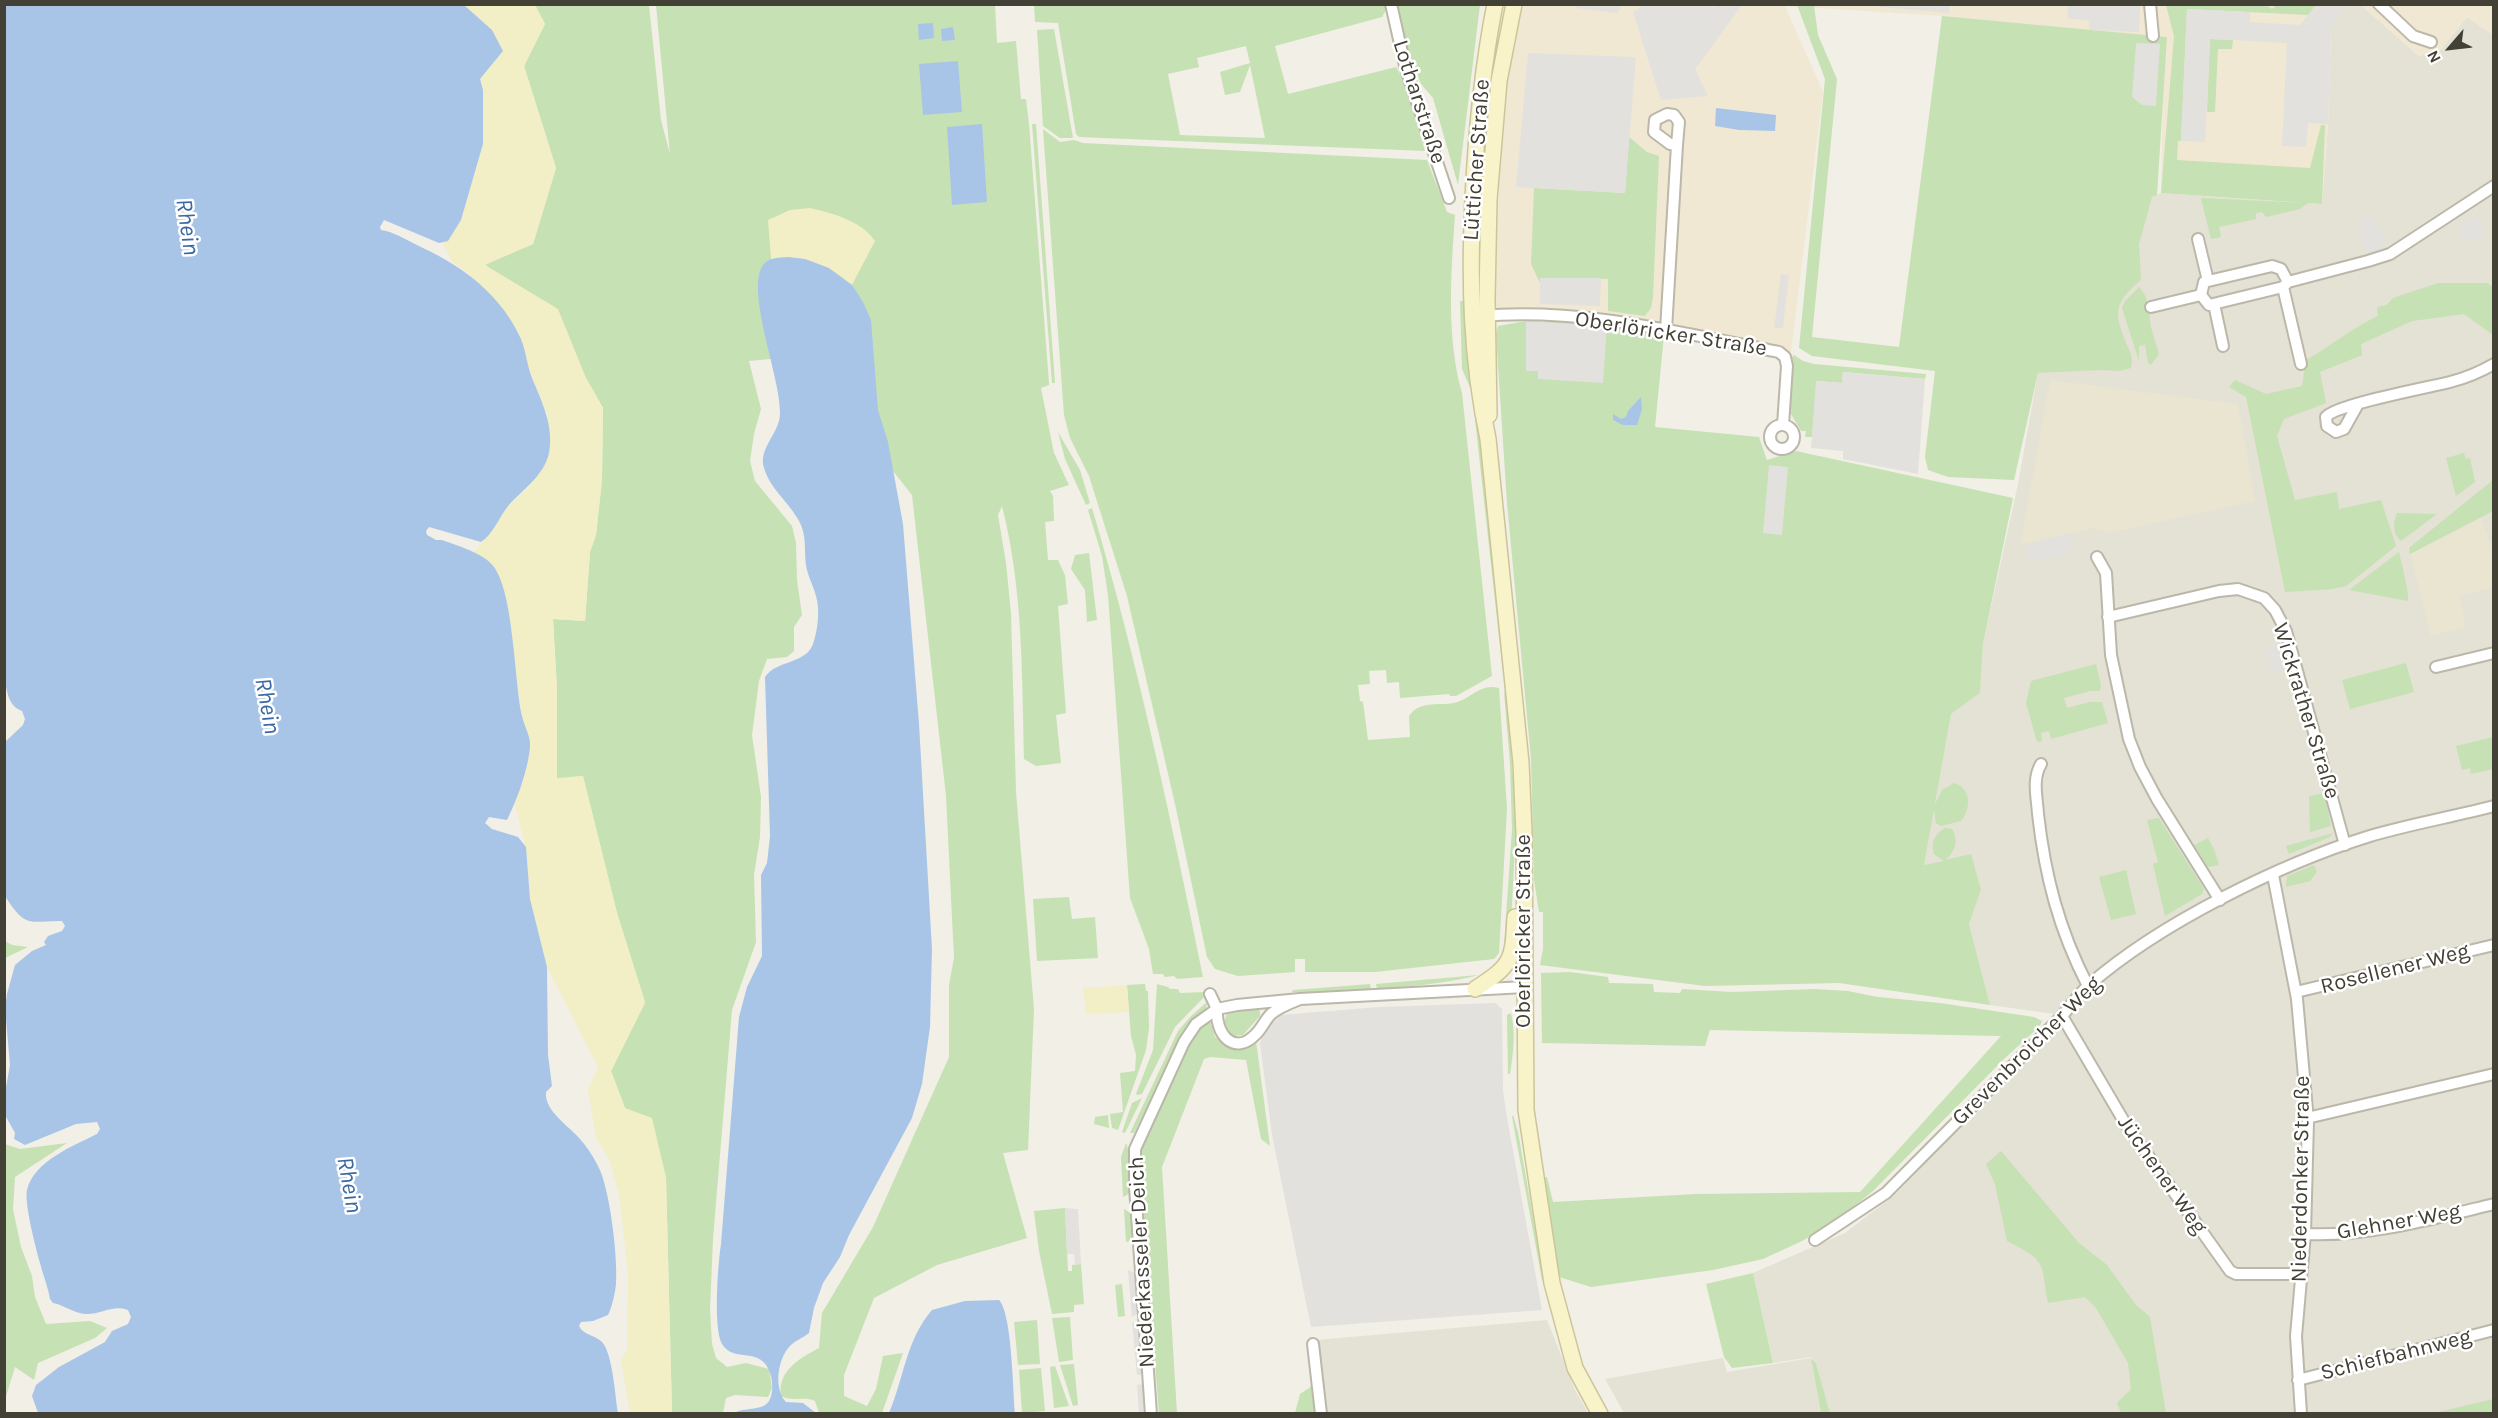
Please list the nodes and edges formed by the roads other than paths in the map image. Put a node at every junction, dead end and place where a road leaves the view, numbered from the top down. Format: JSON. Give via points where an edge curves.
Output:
{"nodes":[{"id":1,"x":1391,"y":4,"type":"edge"},
{"id":2,"x":1495,"y":4,"type":"edge"},
{"id":3,"x":1514,"y":4,"type":"edge"},
{"id":4,"x":2150,"y":4,"type":"edge"},
{"id":5,"x":2379,"y":4,"type":"edge"},
{"id":6,"x":2153,"y":36,"type":"dead end"},
{"id":7,"x":2431,"y":42,"type":"dead end"},
{"id":8,"x":1677,"y":145,"type":"dead end"},
{"id":9,"x":2493,"y":186,"type":"edge"},
{"id":10,"x":1449,"y":198,"type":"dead end"},
{"id":11,"x":2198,"y":238,"type":"dead end"},
{"id":12,"x":2208,"y":281,"type":"junction"},
{"id":13,"x":2286,"y":284,"type":"junction"},
{"id":14,"x":2201,"y":295,"type":"junction"},
{"id":15,"x":2214,"y":304,"type":"junction"},
{"id":16,"x":2151,"y":307,"type":"dead end"},
{"id":17,"x":1487,"y":316,"type":"junction"},
{"id":18,"x":1471,"y":317,"type":"junction"},
{"id":19,"x":1666,"y":330,"type":"junction"},
{"id":20,"x":2223,"y":346,"type":"dead end"},
{"id":21,"x":2301,"y":364,"type":"dead end"},
{"id":22,"x":2493,"y":364,"type":"edge"},
{"id":23,"x":2358,"y":404,"type":"dead end"},
{"id":24,"x":1783,"y":425,"type":"dead end"},
{"id":25,"x":1488,"y":439,"type":"junction"},
{"id":26,"x":2097,"y":557,"type":"dead end"},
{"id":27,"x":2108,"y":617,"type":"junction"},
{"id":28,"x":2493,"y":653,"type":"edge"},
{"id":29,"x":2436,"y":667,"type":"dead end"},
{"id":30,"x":2041,"y":764,"type":"dead end"},
{"id":31,"x":2493,"y":806,"type":"edge"},
{"id":32,"x":2345,"y":845,"type":"junction"},
{"id":33,"x":2273,"y":874,"type":"junction"},
{"id":34,"x":1524,"y":881,"type":"junction"},
{"id":35,"x":2220,"y":900,"type":"junction"},
{"id":36,"x":2493,"y":945,"type":"edge"},
{"id":37,"x":2088,"y":986,"type":"junction"},
{"id":38,"x":1525,"y":987,"type":"junction"},
{"id":39,"x":1475,"y":989,"type":"junction"},
{"id":40,"x":2296,"y":992,"type":"junction"},
{"id":41,"x":1210,"y":994,"type":"dead end"},
{"id":42,"x":1300,"y":999,"type":"junction"},
{"id":43,"x":1217,"y":1009,"type":"junction"},
{"id":44,"x":2062,"y":1016,"type":"junction"},
{"id":45,"x":2493,"y":1074,"type":"edge"},
{"id":46,"x":2307,"y":1118,"type":"junction"},
{"id":47,"x":2493,"y":1204,"type":"edge"},
{"id":48,"x":2305,"y":1234,"type":"junction"},
{"id":49,"x":1815,"y":1239,"type":"dead end"},
{"id":50,"x":2300,"y":1275,"type":"junction"},
{"id":51,"x":2493,"y":1330,"type":"edge"},
{"id":52,"x":1313,"y":1344,"type":"dead end"},
{"id":53,"x":2298,"y":1380,"type":"junction"},
{"id":54,"x":1151,"y":1413,"type":"edge"},
{"id":55,"x":1321,"y":1413,"type":"edge"},
{"id":56,"x":1600,"y":1413,"type":"edge"},
{"id":57,"x":2301,"y":1413,"type":"edge"}],
"edges":[{"from":1,"to":10,"type":"street","name":"Lotharstraße","via":[[1405,66]]},
{"from":2,"to":18,"type":"main road","name":"Lütticher Straße","via":[[1476,135]]},
{"from":3,"to":17,"type":"main road","name":"Lütticher Straße","via":[[1493,133]]},
{"from":4,"to":6,"type":"street"},
{"from":5,"to":7,"type":"street","via":[[2413,36]]},
{"from":8,"to":19,"type":"street"},
{"from":9,"to":13,"type":"street","via":[[2390,254]]},
{"from":11,"to":12,"type":"street"},
{"from":12,"to":13,"type":"street","via":[[2272,266],[2282,269]]},
{"from":12,"to":14,"type":"street","via":[[2204,282]]},
{"from":13,"to":15,"type":"street"},
{"from":13,"to":21,"type":"street"},
{"from":14,"to":15,"type":"street","via":[[2209,305]]},
{"from":14,"to":16,"type":"street"},
{"from":15,"to":20,"type":"street"},
{"from":17,"to":18,"type":"street","name":"Oberlöricker Straße"},
{"from":17,"to":19,"type":"street","name":"Oberlöricker Straße","via":[[1588,317]]},
{"from":17,"to":25,"type":"main road","name":"Oberlöricker Straße"},
{"from":18,"to":25,"type":"main road","name":"Oberlöricker Straße"},
{"from":19,"to":24,"type":"street","name":"Oberlöricker Straße","via":[[1781,354],[1787,366]]},
{"from":22,"to":23,"type":"street","via":[[2451,382]]},
{"from":25,"to":34,"type":"main road","name":"Oberlöricker Straße","via":[[1521,763]]},
{"from":26,"to":27,"type":"street","via":[[2106,573]]},
{"from":27,"to":32,"type":"street","name":"Wickrather Straße","via":[[2238,589],[2270,604],[2286,631]]},
{"from":27,"to":35,"type":"street","via":[[2111,655],[2129,739],[2140,767]]},
{"from":28,"to":29,"type":"street"},
{"from":30,"to":37,"type":"street","via":[[2035,782],[2045,871],[2060,924]]},
{"from":31,"to":32,"type":"street","name":"Grevenbroicher Weg"},
{"from":32,"to":33,"type":"street","name":"Grevenbroicher Weg"},
{"from":33,"to":35,"type":"street","name":"Grevenbroicher Weg"},
{"from":33,"to":40,"type":"street","name":"Niederdonker Straße"},
{"from":34,"to":38,"type":"main road","name":"Oberlöricker Straße"},
{"from":34,"to":39,"type":"main road","via":[[1515,894],[1512,955],[1498,974]]},
{"from":35,"to":37,"type":"street","name":"Grevenbroicher Weg","via":[[2147,942]]},
{"from":36,"to":40,"type":"street","name":"Rosellener Weg"},
{"from":37,"to":44,"type":"street","name":"Grevenbroicher Weg"},
{"from":38,"to":39,"type":"street"},
{"from":38,"to":56,"type":"main road","name":"Oberlöricker Straße","via":[[1526,1110],[1552,1283],[1575,1368]]},
{"from":39,"to":42,"type":"street"},
{"from":40,"to":46,"type":"street","name":"Niederdonker Straße"},
{"from":41,"to":43,"type":"street"},
{"from":42,"to":43,"type":"street"},
{"from":42,"to":43,"type":"street","via":[[1270,1015],[1256,1034],[1235,1043],[1220,1032]]},
{"from":43,"to":54,"type":"street","name":"Niederkasseler Deich","via":[[1196,1024],[1184,1042],[1135,1149]]},
{"from":44,"to":49,"type":"street","name":"Grevenbroicher Weg","via":[[1886,1193]]},
{"from":44,"to":50,"type":"street","name":"Jüchener Weg","via":[[2125,1123],[2230,1270],[2236,1274]]},
{"from":45,"to":46,"type":"street"},
{"from":46,"to":48,"type":"street","name":"Niederdonker Straße"},
{"from":47,"to":48,"type":"street","name":"Glehner Weg","via":[[2385,1228],[2338,1235]]},
{"from":48,"to":50,"type":"street","name":"Niederdonker Straße"},
{"from":50,"to":53,"type":"street","name":"Niederdonker Straße"},
{"from":51,"to":53,"type":"street","name":"Schiefbahnweg"},
{"from":52,"to":55,"type":"street"},
{"from":53,"to":57,"type":"street","name":"Niederdonker Straße"}]}
